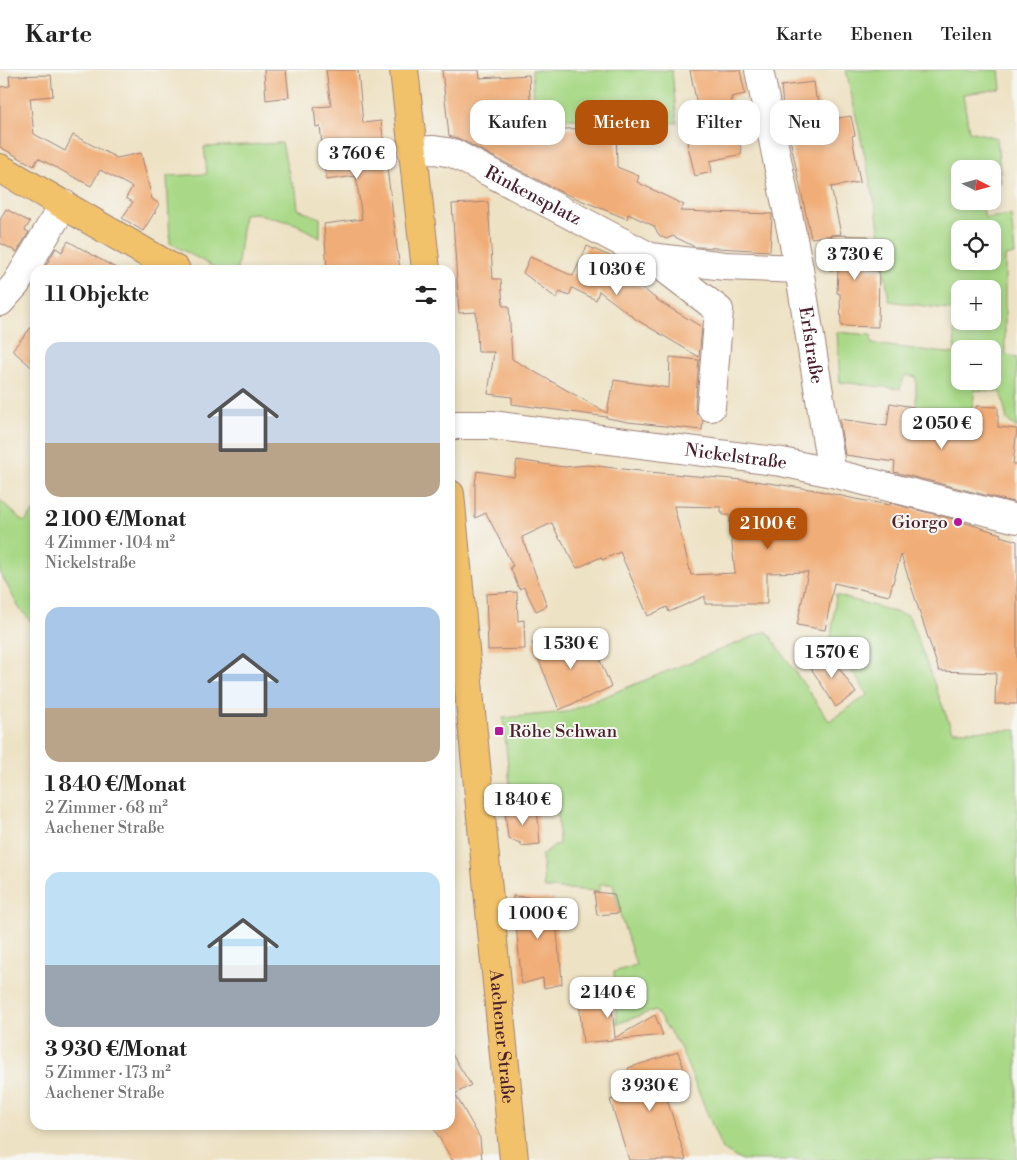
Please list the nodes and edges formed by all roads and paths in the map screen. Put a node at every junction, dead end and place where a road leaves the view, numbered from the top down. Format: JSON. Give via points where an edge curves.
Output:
{"nodes":[{"id":1,"x":404,"y":70,"type":"edge"},
{"id":2,"x":759,"y":70,"type":"edge"},
{"id":3,"x":412,"y":151,"type":"junction"},
{"id":4,"x":0,"y":168,"type":"edge"},
{"id":5,"x":64,"y":204,"type":"junction"},
{"id":6,"x":650,"y":257,"type":"junction"},
{"id":7,"x":168,"y":265,"type":"edge"},
{"id":8,"x":425,"y":265,"type":"edge"},
{"id":9,"x":799,"y":269,"type":"junction"},
{"id":10,"x":0,"y":302,"type":"edge"},
{"id":11,"x":711,"y":407,"type":"dead end"},
{"id":12,"x":455,"y":425,"type":"edge"},
{"id":13,"x":832,"y":474,"type":"junction"},
{"id":14,"x":1017,"y":519,"type":"edge"},
{"id":15,"x":455,"y":546,"type":"edge"},
{"id":16,"x":514,"y":1160,"type":"edge"}],
"edges":[{"from":1,"to":3,"type":"main road"},
{"from":2,"to":9,"type":"street","name":"Erfstraße"},
{"from":3,"to":6,"type":"street","name":"Rinkensplatz","via":[[453,153]]},
{"from":3,"to":8,"type":"main road"},
{"from":4,"to":5,"type":"main road"},
{"from":5,"to":7,"type":"main road"},
{"from":5,"to":10,"type":"street","via":[[16,284]]},
{"from":6,"to":9,"type":"street","name":"Rinkensplatz","via":[[726,266]]},
{"from":6,"to":11,"type":"street","name":"Rinkensplatz","via":[[719,310]]},
{"from":9,"to":13,"type":"street","name":"Erfstraße"},
{"from":12,"to":13,"type":"street","name":"Nickelstraße","via":[[501,426],[782,462]]},
{"from":13,"to":14,"type":"street","name":"Nickelstraße"},
{"from":15,"to":16,"type":"main road","name":"Aachener Straße"}]}
